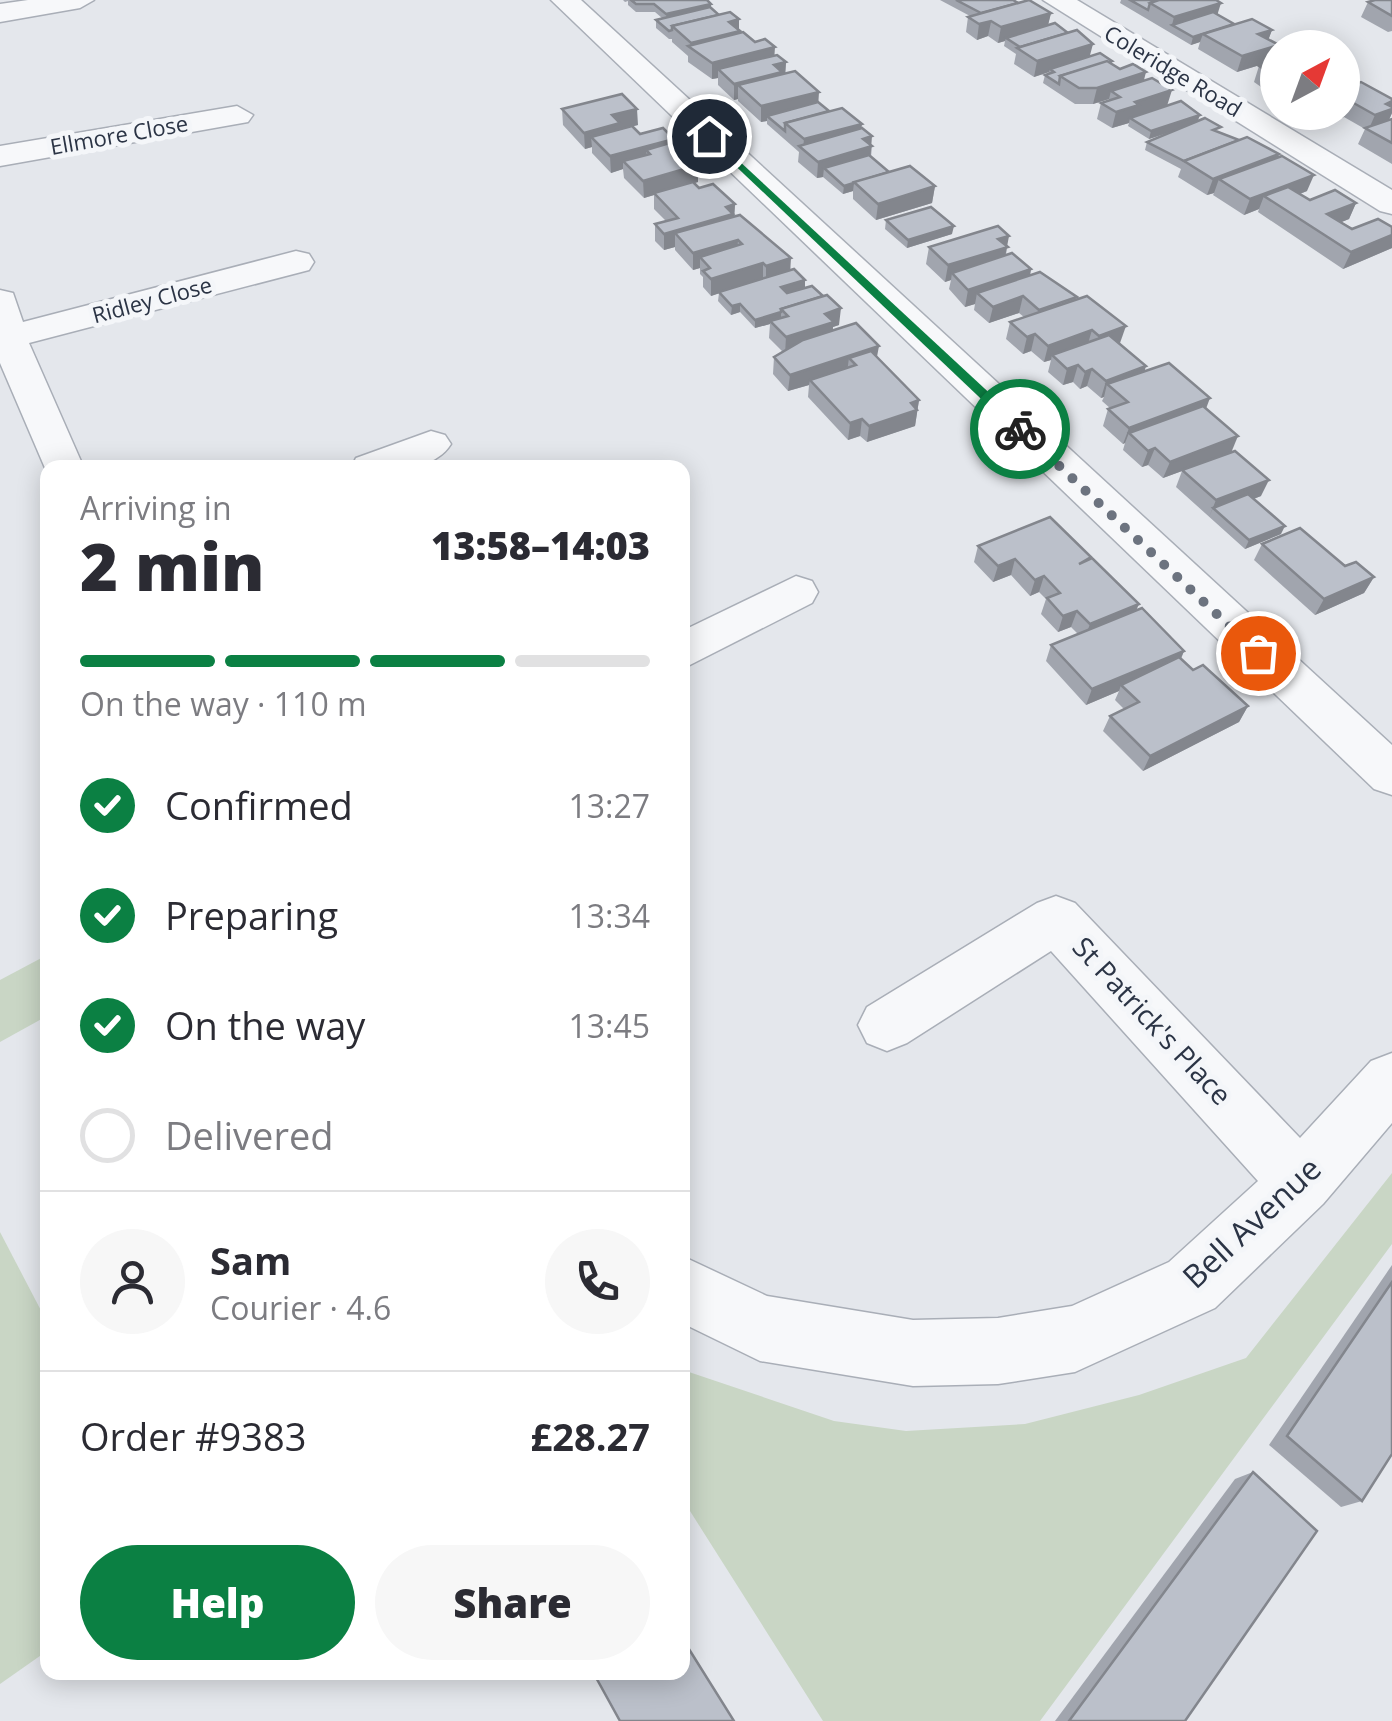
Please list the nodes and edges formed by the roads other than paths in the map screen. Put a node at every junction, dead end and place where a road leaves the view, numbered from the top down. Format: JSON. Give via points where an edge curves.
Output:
{"nodes":[{"id":1,"x":80,"y":0,"type":"edge"},
{"id":2,"x":565,"y":0,"type":"edge"},
{"id":3,"x":1057,"y":0,"type":"edge"},
{"id":4,"x":0,"y":13,"type":"edge"},
{"id":5,"x":237,"y":115,"type":"dead end"},
{"id":6,"x":0,"y":156,"type":"edge"},
{"id":7,"x":1392,"y":204,"type":"edge"},
{"id":8,"x":296,"y":262,"type":"dead end"},
{"id":9,"x":4,"y":319,"type":"edge"},
{"id":10,"x":431,"y":444,"type":"dead end"},
{"id":11,"x":61,"y":460,"type":"edge"},
{"id":12,"x":391,"y":460,"type":"edge"},
{"id":13,"x":796,"y":592,"type":"dead end"},
{"id":14,"x":690,"y":648,"type":"edge"},
{"id":15,"x":1392,"y":776,"type":"edge"},
{"id":16,"x":887,"y":1025,"type":"dead end"},
{"id":17,"x":1392,"y":1080,"type":"edge"},
{"id":18,"x":1302,"y":1183,"type":"junction"},
{"id":19,"x":690,"y":1292,"type":"edge"}],
"edges":[{"from":1,"to":4,"type":"street"},
{"from":2,"to":15,"type":"street"},
{"from":3,"to":7,"type":"street","name":"Coleridge Road"},
{"from":5,"to":6,"type":"street","name":"Ellmore Close"},
{"from":8,"to":9,"type":"street","name":"Ridley Close"},
{"from":9,"to":11,"type":"street"},
{"from":10,"to":12,"type":"street"},
{"from":13,"to":14,"type":"street"},
{"from":16,"to":18,"type":"street","name":"St Patrick's Place","via":[[1056,918]]},
{"from":17,"to":18,"type":"street","name":"Bell Avenue"},
{"from":18,"to":19,"type":"street","name":"Bell Avenue","via":[[1192,1285],[1056,1342],[914,1353],[839,1343],[760,1328]]}]}
